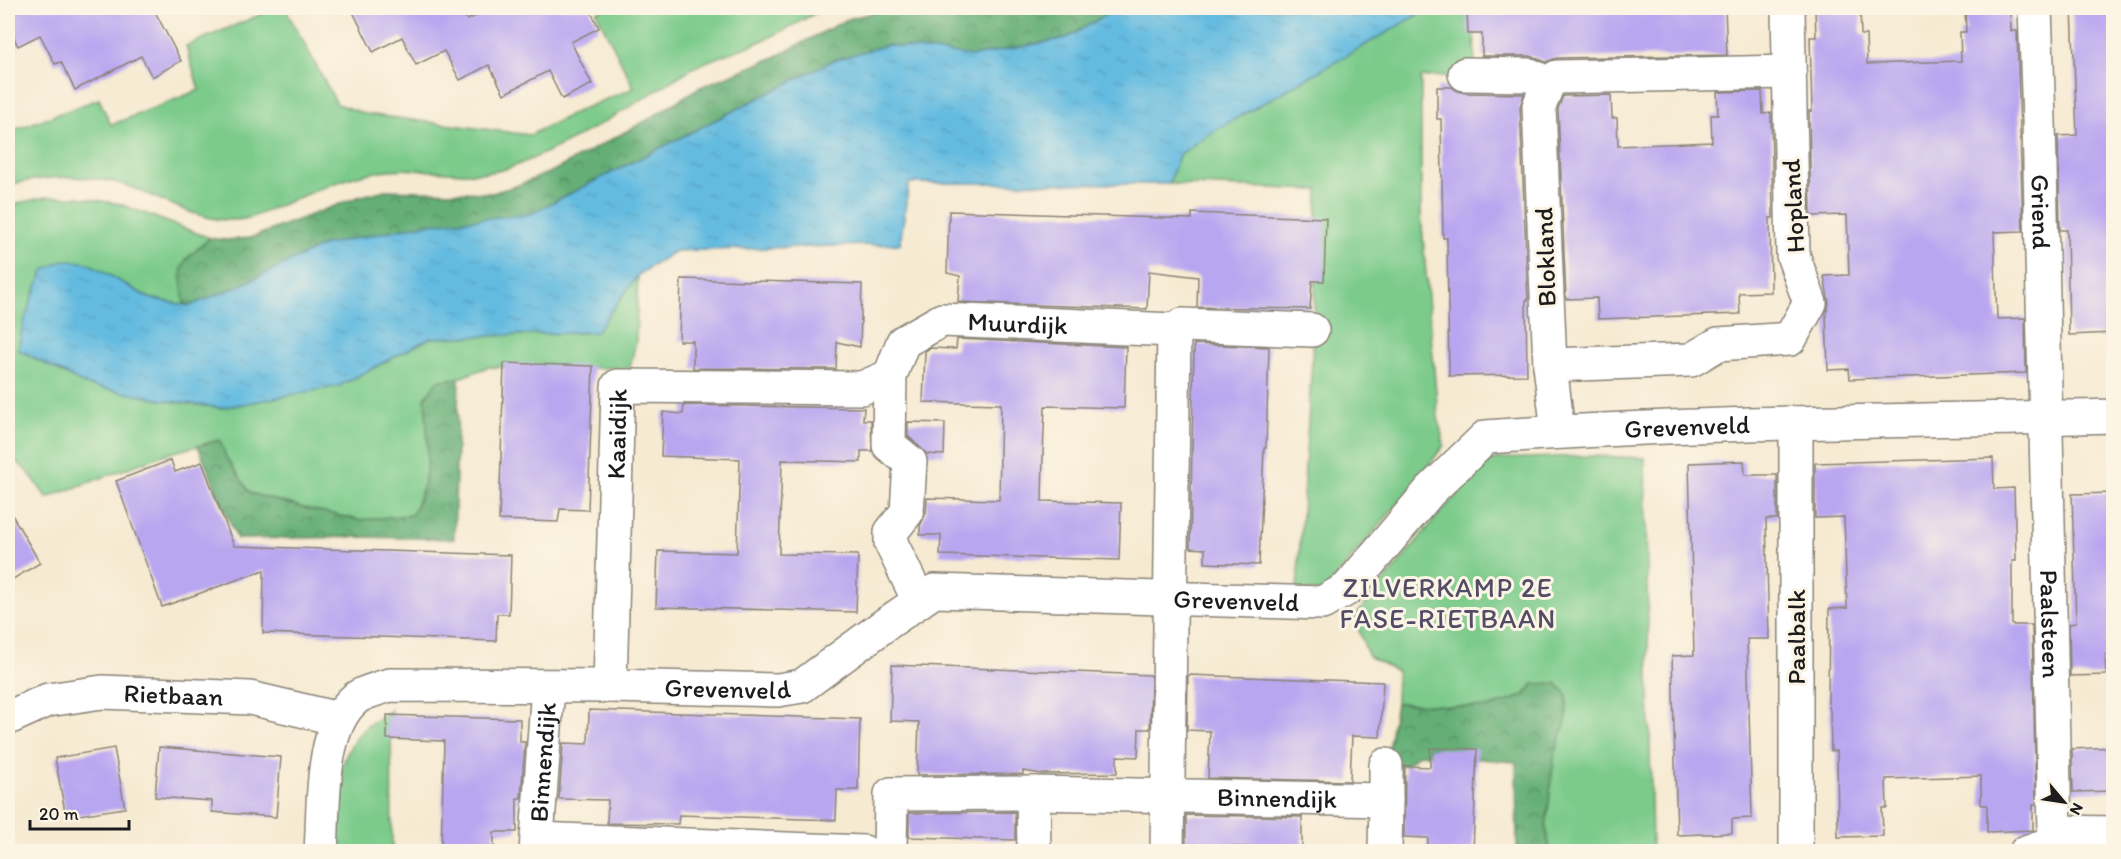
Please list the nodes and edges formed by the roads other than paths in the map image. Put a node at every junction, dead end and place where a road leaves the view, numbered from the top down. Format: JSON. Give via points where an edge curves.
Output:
{"nodes":[{"id":1,"x":1790,"y":8,"type":"edge"},
{"id":2,"x":2035,"y":8,"type":"edge"},
{"id":3,"x":1789,"y":72,"type":"junction"},
{"id":4,"x":1465,"y":74,"type":"dead end"},
{"id":5,"x":1548,"y":84,"type":"junction"},
{"id":6,"x":1174,"y":330,"type":"junction"},
{"id":7,"x":1312,"y":330,"type":"dead end"},
{"id":8,"x":1550,"y":365,"type":"junction"},
{"id":9,"x":890,"y":376,"type":"junction"},
{"id":10,"x":2114,"y":416,"type":"edge"},
{"id":11,"x":2046,"y":417,"type":"junction"},
{"id":12,"x":1796,"y":423,"type":"junction"},
{"id":13,"x":1558,"y":432,"type":"junction"},
{"id":14,"x":1171,"y":598,"type":"junction"},
{"id":15,"x":919,"y":601,"type":"junction"},
{"id":16,"x":610,"y":686,"type":"junction"},
{"id":17,"x":548,"y":687,"type":"junction"},
{"id":18,"x":348,"y":708,"type":"junction"},
{"id":19,"x":8,"y":718,"type":"edge"},
{"id":20,"x":1386,"y":765,"type":"dead end"},
{"id":21,"x":1033,"y":793,"type":"junction"},
{"id":22,"x":1168,"y":795,"type":"junction"},
{"id":23,"x":1386,"y":800,"type":"junction"},
{"id":24,"x":2055,"y":832,"type":"junction"},
{"id":25,"x":2114,"y":833,"type":"edge"},
{"id":26,"x":536,"y":845,"type":"edge"},
{"id":27,"x":751,"y":849,"type":"edge"},
{"id":28,"x":321,"y":852,"type":"edge"},
{"id":29,"x":864,"y":852,"type":"edge"},
{"id":30,"x":890,"y":852,"type":"edge"},
{"id":31,"x":1034,"y":852,"type":"edge"},
{"id":32,"x":1167,"y":852,"type":"edge"},
{"id":33,"x":1384,"y":852,"type":"edge"},
{"id":34,"x":1796,"y":852,"type":"edge"},
{"id":35,"x":2026,"y":852,"type":"edge"}],
"edges":[{"from":1,"to":3,"type":"street"},
{"from":2,"to":11,"type":"street","name":"Griend"},
{"from":3,"to":5,"type":"street","via":[[1557,77]]},
{"from":3,"to":8,"type":"street","name":"Hopland","via":[[1792,255],[1810,303],[1790,339],[1718,344],[1691,360]]},
{"from":4,"to":5,"type":"street","via":[[1530,75]]},
{"from":5,"to":8,"type":"street","name":"Blokland","via":[[1539,106]]},
{"from":6,"to":7,"type":"street","name":"Muurdijk","via":[[1182,325]]},
{"from":6,"to":9,"type":"street","name":"Muurdijk","via":[[942,320],[903,342]]},
{"from":6,"to":14,"type":"street"},
{"from":8,"to":13,"type":"street","name":"Blokland"},
{"from":9,"to":15,"type":"street","via":[[889,446],[910,462],[907,512],[891,532],[891,543]]},
{"from":9,"to":16,"type":"street","name":"Kaaidijk","via":[[862,387],[618,386]]},
{"from":10,"to":11,"type":"street","name":"Grevenveld"},
{"from":11,"to":12,"type":"street","name":"Grevenveld"},
{"from":11,"to":24,"type":"street","name":"Paalsteen"},
{"from":12,"to":13,"type":"street","name":"Grevenveld"},
{"from":12,"to":34,"type":"street","name":"Paalbalk"},
{"from":13,"to":14,"type":"street","name":"Grevenveld","via":[[1485,437],[1430,492],[1347,589],[1322,603]]},
{"from":14,"to":15,"type":"street","name":"Grevenveld","via":[[934,591]]},
{"from":14,"to":22,"type":"street"},
{"from":15,"to":16,"type":"street","name":"Grevenveld","via":[[802,686],[778,690]]},
{"from":16,"to":17,"type":"street","name":"Grevenveld"},
{"from":17,"to":18,"type":"street","name":"Grevenveld","via":[[390,684]]},
{"from":17,"to":26,"type":"street","name":"Binnendijk"},
{"from":18,"to":19,"type":"street","name":"Rietbaan","via":[[250,698],[102,692],[48,700]]},
{"from":18,"to":28,"type":"street","via":[[328,748]]},
{"from":20,"to":23,"type":"street"},
{"from":21,"to":22,"type":"street","name":"Binnendijk"},
{"from":21,"to":30,"type":"street","name":"Binnendijk","via":[[891,794]]},
{"from":21,"to":31,"type":"street"},
{"from":22,"to":23,"type":"street","name":"Binnendijk"},
{"from":22,"to":32,"type":"street"},
{"from":23,"to":33,"type":"street"},
{"from":24,"to":25,"type":"street"},
{"from":24,"to":35,"type":"street","via":[[2049,844]]},
{"from":26,"to":27,"type":"street","name":"Binnendijk"},
{"from":27,"to":29,"type":"street","name":"Binnendijk"}]}
